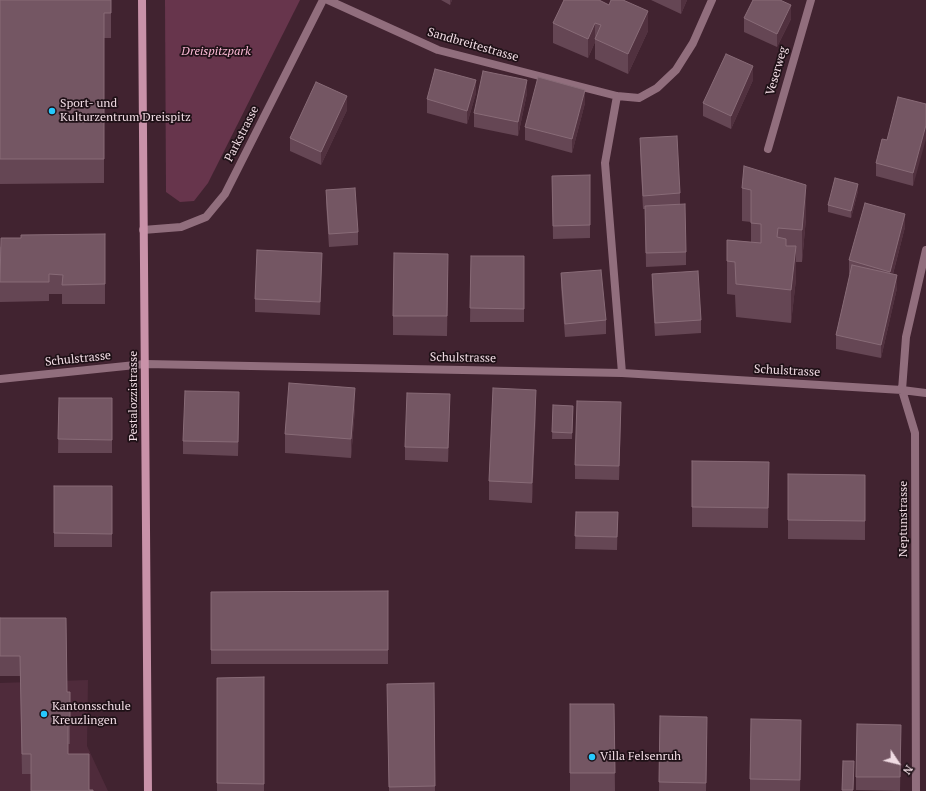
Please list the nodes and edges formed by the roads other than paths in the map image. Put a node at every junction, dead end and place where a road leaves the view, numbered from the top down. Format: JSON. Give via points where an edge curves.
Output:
{"nodes":[{"id":1,"x":142,"y":0,"type":"edge"},
{"id":2,"x":323,"y":0,"type":"edge"},
{"id":3,"x":328,"y":0,"type":"edge"},
{"id":4,"x":712,"y":0,"type":"edge"},
{"id":5,"x":811,"y":0,"type":"edge"},
{"id":6,"x":617,"y":96,"type":"junction"},
{"id":7,"x":768,"y":149,"type":"dead end"},
{"id":8,"x":143,"y":230,"type":"junction"},
{"id":9,"x":926,"y":250,"type":"edge"},
{"id":10,"x":146,"y":364,"type":"junction"},
{"id":11,"x":622,"y":373,"type":"junction"},
{"id":12,"x":0,"y":379,"type":"edge"},
{"id":13,"x":902,"y":390,"type":"junction"},
{"id":14,"x":926,"y":393,"type":"edge"},
{"id":15,"x":148,"y":791,"type":"edge"},
{"id":16,"x":916,"y":791,"type":"edge"}],
"edges":[{"from":1,"to":8,"type":"street","name":"Pestalozzistrasse"},
{"from":2,"to":8,"type":"street","name":"Parkstrasse","via":[[225,194],[206,217],[181,227]]},
{"from":3,"to":6,"type":"street","name":"Sandbreitestrasse","via":[[438,50]]},
{"from":4,"to":6,"type":"street","name":"Sandbreitestrasse","via":[[693,43],[676,70],[657,88],[639,98]]},
{"from":5,"to":7,"type":"street","name":"Veserweg"},
{"from":6,"to":11,"type":"street","via":[[606,162]]},
{"from":8,"to":10,"type":"street","name":"Pestalozzistrasse"},
{"from":9,"to":13,"type":"street","name":"Neptunstrasse","via":[[906,337]]},
{"from":10,"to":11,"type":"street","name":"Schulstrasse"},
{"from":10,"to":12,"type":"street","name":"Schulstrasse"},
{"from":10,"to":15,"type":"street","name":"Pestalozzistrasse"},
{"from":11,"to":13,"type":"street","name":"Schulstrasse"},
{"from":13,"to":14,"type":"street","name":"Schulstrasse"},
{"from":13,"to":16,"type":"street","name":"Neptunstrasse","via":[[915,433]]}]}
